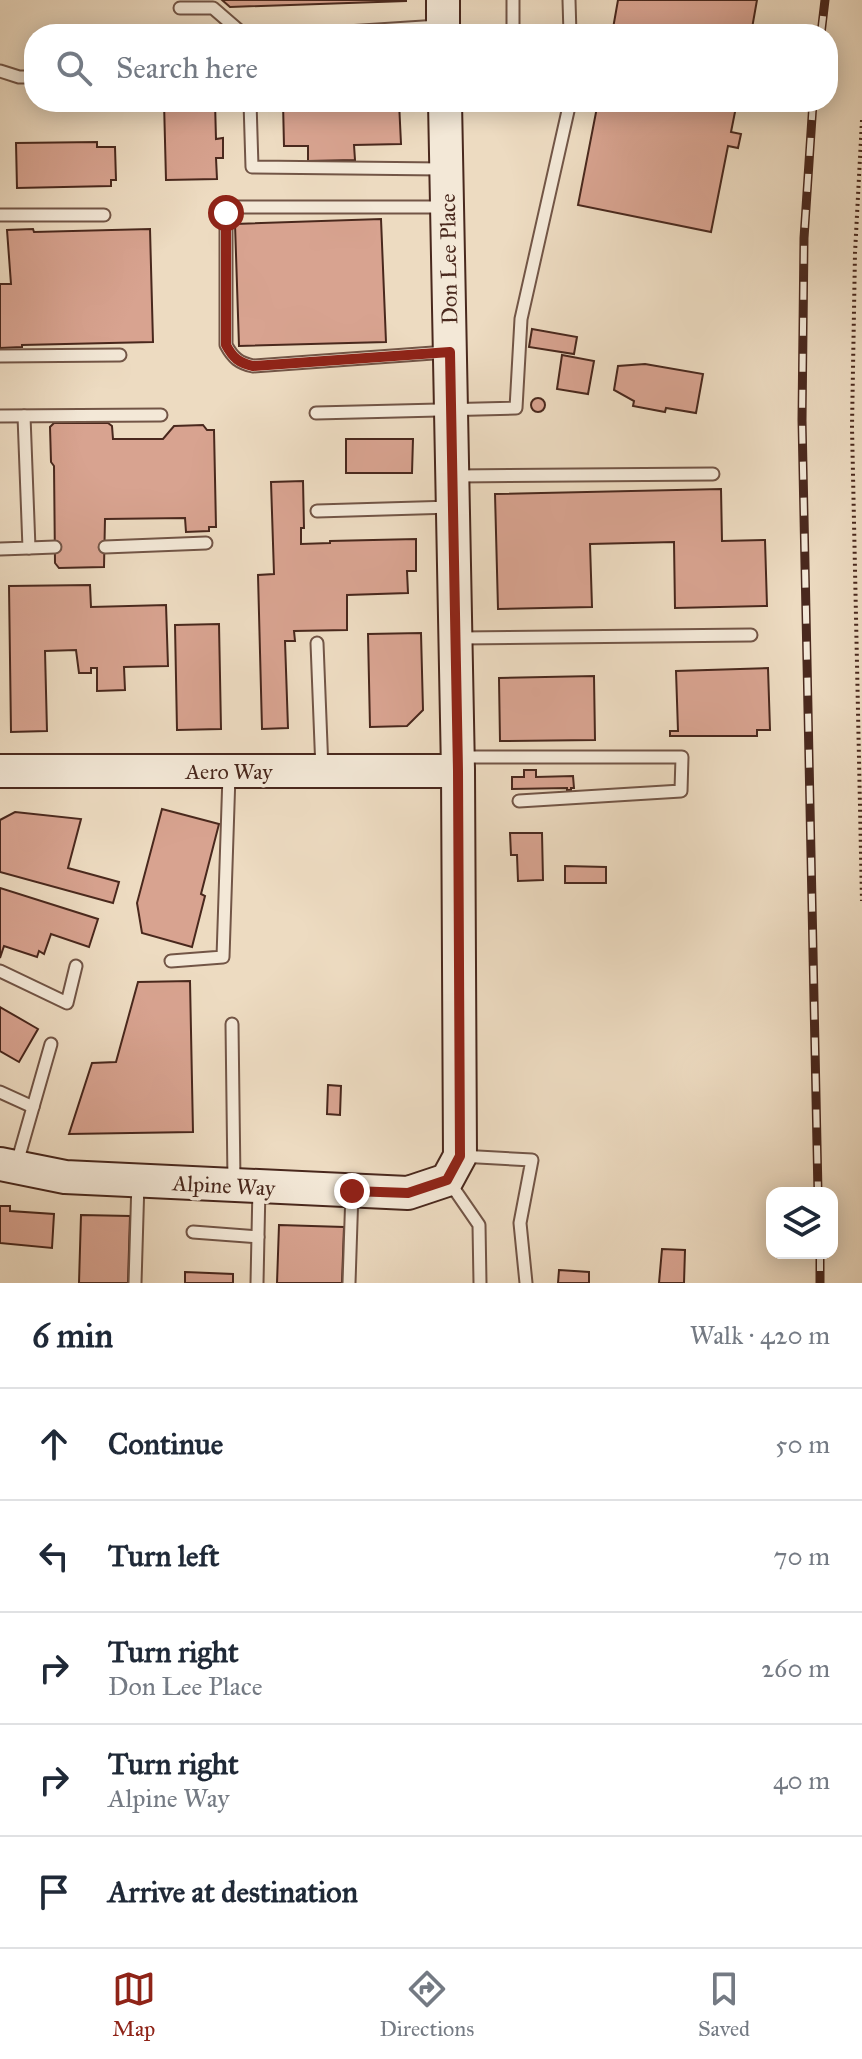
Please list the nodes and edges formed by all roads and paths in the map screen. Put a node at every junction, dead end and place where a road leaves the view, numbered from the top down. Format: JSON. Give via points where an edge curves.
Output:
{"nodes":[{"id":1,"x":513,"y":0,"type":"edge"},
{"id":2,"x":569,"y":0,"type":"edge"},
{"id":3,"x":180,"y":8,"type":"dead end"},
{"id":4,"x":443,"y":20,"type":"edge"},
{"id":5,"x":231,"y":24,"type":"edge"},
{"id":6,"x":407,"y":24,"type":"edge"},
{"id":7,"x":513,"y":24,"type":"edge"},
{"id":8,"x":570,"y":24,"type":"edge"},
{"id":9,"x":0,"y":71,"type":"edge"},
{"id":10,"x":24,"y":77,"type":"edge"},
{"id":11,"x":250,"y":112,"type":"edge"},
{"id":12,"x":445,"y":112,"type":"edge"},
{"id":13,"x":568,"y":112,"type":"edge"},
{"id":14,"x":862,"y":120,"type":"edge"},
{"id":15,"x":446,"y":169,"type":"junction"},
{"id":16,"x":447,"y":207,"type":"junction"},
{"id":17,"x":0,"y":215,"type":"edge"},
{"id":18,"x":104,"y":215,"type":"dead end"},
{"id":19,"x":450,"y":352,"type":"junction"},
{"id":20,"x":120,"y":355,"type":"dead end"},
{"id":21,"x":0,"y":356,"type":"edge"},
{"id":22,"x":451,"y":408,"type":"junction"},
{"id":23,"x":316,"y":413,"type":"dead end"},
{"id":24,"x":161,"y":415,"type":"dead end"},
{"id":25,"x":0,"y":416,"type":"edge"},
{"id":26,"x":24,"y":416,"type":"junction"},
{"id":27,"x":713,"y":474,"type":"dead end"},
{"id":28,"x":452,"y":492,"type":"junction"},
{"id":29,"x":317,"y":511,"type":"dead end"},
{"id":30,"x":206,"y":543,"type":"dead end"},
{"id":31,"x":55,"y":547,"type":"dead end"},
{"id":32,"x":105,"y":547,"type":"dead end"},
{"id":33,"x":29,"y":548,"type":"junction"},
{"id":34,"x":0,"y":549,"type":"edge"},
{"id":35,"x":751,"y":635,"type":"dead end"},
{"id":36,"x":455,"y":638,"type":"junction"},
{"id":37,"x":317,"y":643,"type":"dead end"},
{"id":38,"x":458,"y":764,"type":"junction"},
{"id":39,"x":0,"y":771,"type":"edge"},
{"id":40,"x":229,"y":771,"type":"junction"},
{"id":41,"x":322,"y":771,"type":"junction"},
{"id":42,"x":519,"y":801,"type":"dead end"},
{"id":43,"x":862,"y":901,"type":"edge"},
{"id":44,"x":171,"y":961,"type":"dead end"},
{"id":45,"x":76,"y":966,"type":"dead end"},
{"id":46,"x":0,"y":971,"type":"edge"},
{"id":47,"x":232,"y":1024,"type":"dead end"},
{"id":48,"x":51,"y":1044,"type":"dead end"},
{"id":49,"x":0,"y":1092,"type":"edge"},
{"id":50,"x":33,"y":1107,"type":"junction"},
{"id":51,"x":8,"y":1165,"type":"edge"},
{"id":52,"x":454,"y":1168,"type":"junction"},
{"id":53,"x":138,"y":1181,"type":"junction"},
{"id":54,"x":246,"y":1186,"type":"junction"},
{"id":55,"x":352,"y":1191,"type":"junction"},
{"id":56,"x":193,"y":1232,"type":"dead end"},
{"id":57,"x":258,"y":1237,"type":"junction"},
{"id":58,"x":135,"y":1283,"type":"edge"},
{"id":59,"x":257,"y":1283,"type":"edge"},
{"id":60,"x":349,"y":1283,"type":"edge"},
{"id":61,"x":480,"y":1283,"type":"edge"},
{"id":62,"x":526,"y":1283,"type":"edge"}],
"edges":[{"from":1,"to":7,"type":"lane"},
{"from":2,"to":8,"type":"lane"},
{"from":3,"to":5,"type":"lane","via":[[213,8]]},
{"from":4,"to":6,"type":"lane"},
{"from":9,"to":10,"type":"lane"},
{"from":11,"to":15,"type":"lane","via":[[252,167]]},
{"from":12,"to":15,"type":"street","name":"Don Lee Place"},
{"from":13,"to":22,"type":"lane","via":[[521,319],[516,408]]},
{"from":14,"to":43,"type":"path","via":[[852,427]]},
{"from":15,"to":16,"type":"street","name":"Don Lee Place"},
{"from":16,"to":19,"type":"street","name":"Don Lee Place"},
{"from":16,"to":19,"type":"lane","via":[[230,207],[226,345],[232,357],[253,366]]},
{"from":17,"to":18,"type":"lane"},
{"from":19,"to":22,"type":"street","name":"Don Lee Place"},
{"from":20,"to":21,"type":"lane"},
{"from":22,"to":23,"type":"lane"},
{"from":22,"to":28,"type":"street","name":"Don Lee Place"},
{"from":24,"to":26,"type":"lane"},
{"from":25,"to":26,"type":"lane"},
{"from":26,"to":33,"type":"lane"},
{"from":27,"to":28,"type":"lane"},
{"from":28,"to":29,"type":"lane"},
{"from":28,"to":36,"type":"street","name":"Don Lee Place"},
{"from":30,"to":32,"type":"lane"},
{"from":31,"to":33,"type":"lane"},
{"from":33,"to":34,"type":"lane"},
{"from":35,"to":36,"type":"lane"},
{"from":36,"to":38,"type":"street","name":"Don Lee Place"},
{"from":37,"to":41,"type":"lane"},
{"from":38,"to":41,"type":"street","name":"Aero Way"},
{"from":38,"to":42,"type":"lane","via":[[682,757],[681,791]]},
{"from":38,"to":52,"type":"street","name":"Don Lee Place"},
{"from":39,"to":40,"type":"street","name":"Aero Way"},
{"from":40,"to":41,"type":"street","name":"Aero Way"},
{"from":40,"to":44,"type":"lane","via":[[223,957]]},
{"from":45,"to":46,"type":"lane","via":[[67,1003]]},
{"from":47,"to":54,"type":"lane"},
{"from":48,"to":50,"type":"lane"},
{"from":49,"to":50,"type":"lane"},
{"from":50,"to":51,"type":"lane"},
{"from":51,"to":53,"type":"street","name":"Alpine Way","via":[[65,1177]]},
{"from":52,"to":55,"type":"street","name":"Alpine Way","via":[[408,1193]]},
{"from":52,"to":61,"type":"lane","via":[[479,1225]]},
{"from":52,"to":62,"type":"lane","via":[[532,1160],[520,1223]]},
{"from":53,"to":54,"type":"street","name":"Alpine Way"},
{"from":53,"to":58,"type":"lane"},
{"from":54,"to":55,"type":"street","name":"Alpine Way"},
{"from":54,"to":57,"type":"lane"},
{"from":55,"to":60,"type":"lane"},
{"from":56,"to":57,"type":"lane"},
{"from":57,"to":59,"type":"lane"}]}
